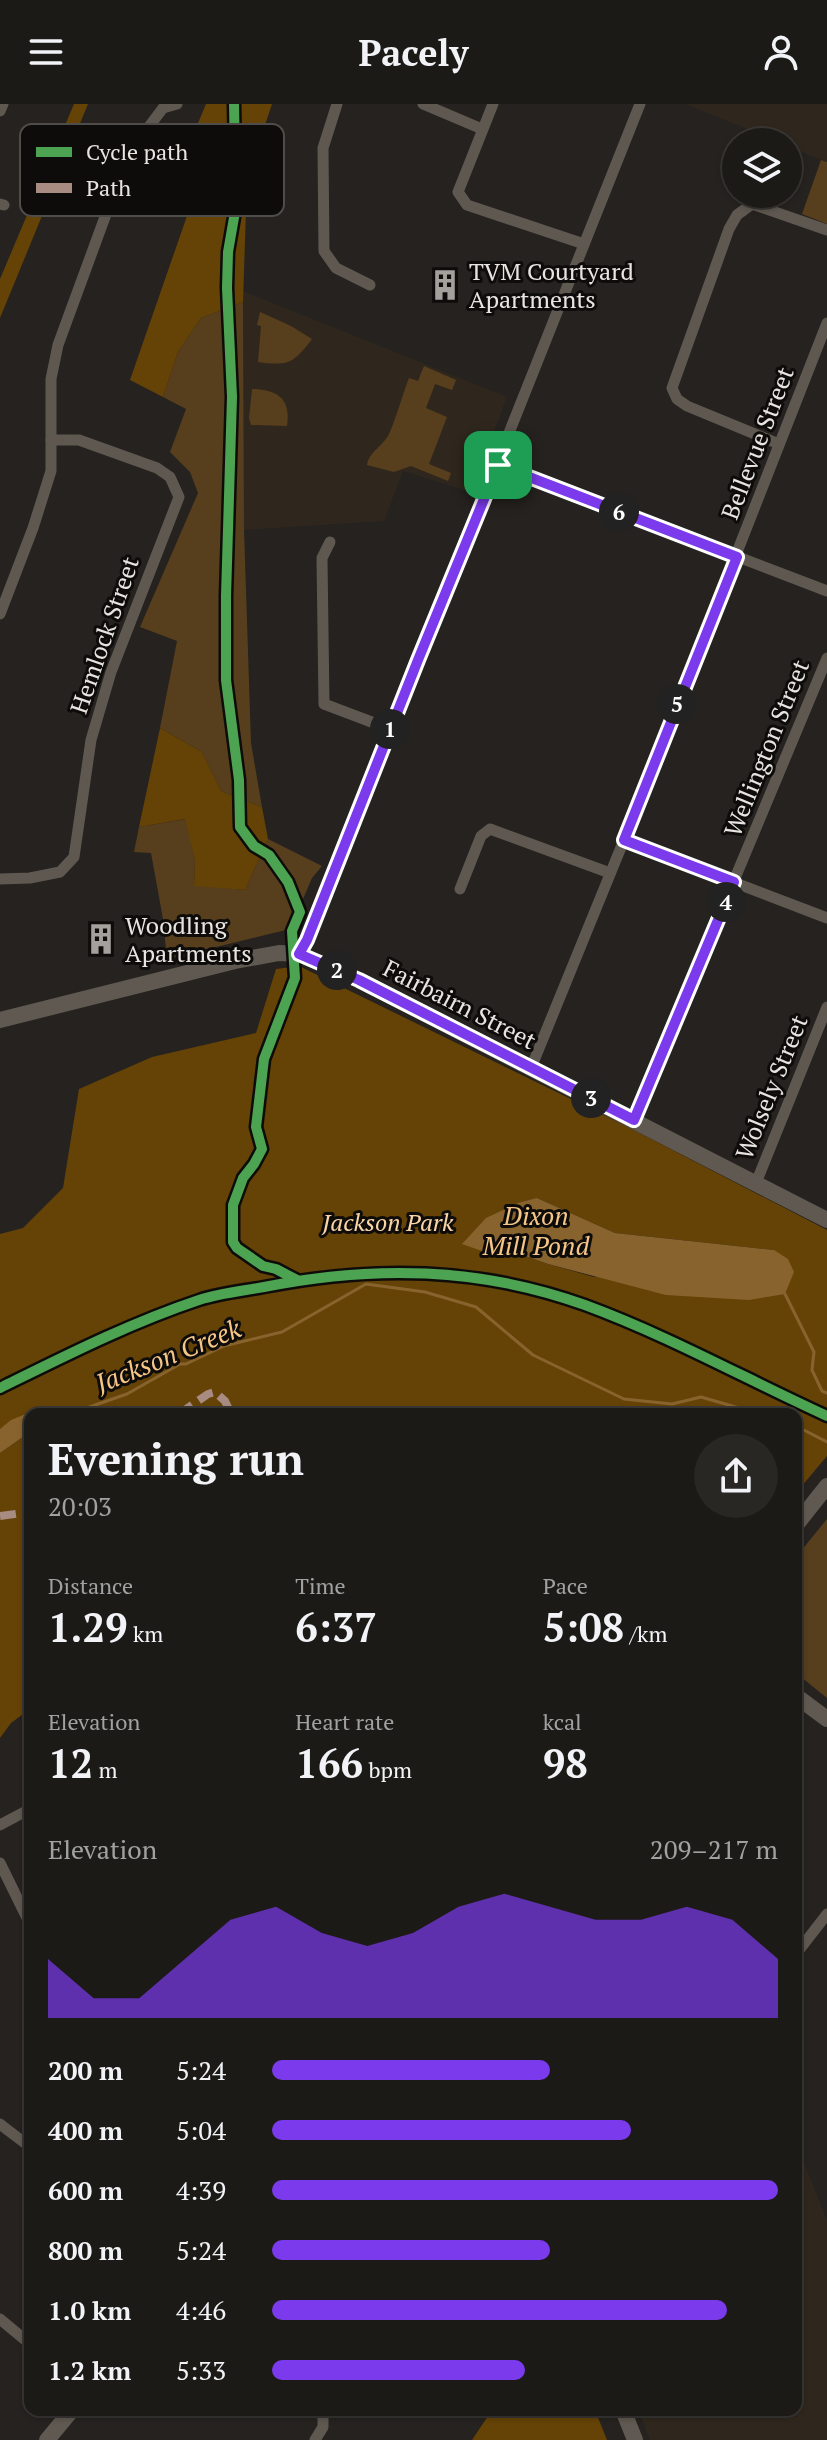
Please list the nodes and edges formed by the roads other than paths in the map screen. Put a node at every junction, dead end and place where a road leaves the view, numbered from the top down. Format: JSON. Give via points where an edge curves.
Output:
{"nodes":[{"id":1,"x":3,"y":104,"type":"edge"},
{"id":2,"x":177,"y":104,"type":"edge"},
{"id":3,"x":337,"y":104,"type":"edge"},
{"id":4,"x":423,"y":104,"type":"edge"},
{"id":5,"x":493,"y":104,"type":"edge"},
{"id":6,"x":640,"y":104,"type":"edge"},
{"id":7,"x":0,"y":111,"type":"edge"},
{"id":8,"x":151,"y":124,"type":"edge"},
{"id":9,"x":482,"y":129,"type":"junction"},
{"id":10,"x":105,"y":216,"type":"edge"},
{"id":11,"x":827,"y":230,"type":"edge"},
{"id":12,"x":584,"y":244,"type":"junction"},
{"id":13,"x":370,"y":285,"type":"dead end"},
{"id":14,"x":827,"y":323,"type":"edge"},
{"id":15,"x":51,"y":440,"type":"junction"},
{"id":16,"x":779,"y":444,"type":"junction"},
{"id":17,"x":498,"y":465,"type":"junction"},
{"id":18,"x":330,"y":542,"type":"dead end"},
{"id":19,"x":737,"y":557,"type":"junction"},
{"id":20,"x":827,"y":591,"type":"edge"},
{"id":21,"x":0,"y":614,"type":"edge"},
{"id":22,"x":827,"y":658,"type":"edge"},
{"id":23,"x":390,"y":729,"type":"junction"},
{"id":24,"x":624,"y":840,"type":"junction"},
{"id":25,"x":610,"y":873,"type":"junction"},
{"id":26,"x":0,"y":879,"type":"edge"},
{"id":27,"x":734,"y":882,"type":"junction"},
{"id":28,"x":460,"y":889,"type":"dead end"},
{"id":29,"x":827,"y":918,"type":"edge"},
{"id":30,"x":299,"y":954,"type":"junction"},
{"id":31,"x":827,"y":1007,"type":"edge"},
{"id":32,"x":0,"y":1020,"type":"edge"},
{"id":33,"x":531,"y":1068,"type":"junction"},
{"id":34,"x":634,"y":1120,"type":"junction"},
{"id":35,"x":756,"y":1183,"type":"junction"},
{"id":36,"x":827,"y":1220,"type":"edge"},
{"id":37,"x":827,"y":1487,"type":"edge"},
{"id":38,"x":802,"y":1518,"type":"edge"},
{"id":39,"x":802,"y":1700,"type":"edge"},
{"id":40,"x":827,"y":1719,"type":"edge"},
{"id":41,"x":24,"y":1812,"type":"edge"},
{"id":42,"x":0,"y":1825,"type":"edge"},
{"id":43,"x":0,"y":1863,"type":"edge"},
{"id":44,"x":24,"y":1912,"type":"edge"},
{"id":45,"x":827,"y":1914,"type":"edge"},
{"id":46,"x":802,"y":1946,"type":"edge"},
{"id":47,"x":0,"y":2124,"type":"edge"},
{"id":48,"x":24,"y":2142,"type":"edge"},
{"id":49,"x":0,"y":2319,"type":"edge"},
{"id":50,"x":24,"y":2339,"type":"edge"},
{"id":51,"x":67,"y":2416,"type":"edge"},
{"id":52,"x":323,"y":2416,"type":"edge"},
{"id":53,"x":625,"y":2416,"type":"edge"},
{"id":54,"x":47,"y":2440,"type":"edge"},
{"id":55,"x":315,"y":2440,"type":"edge"},
{"id":56,"x":635,"y":2440,"type":"edge"}],
"edges":[{"from":1,"to":7,"type":"street"},
{"from":2,"to":8,"type":"street","via":[[163,108]]},
{"from":3,"to":13,"type":"street","via":[[323,148],[324,251],[336,268]]},
{"from":4,"to":9,"type":"street"},
{"from":5,"to":9,"type":"street"},
{"from":6,"to":12,"type":"street"},
{"from":9,"to":12,"type":"street","via":[[458,192],[467,205]]},
{"from":10,"to":15,"type":"street","via":[[58,345],[51,379]]},
{"from":11,"to":16,"type":"street","via":[[752,204],[737,215],[672,388],[687,406]]},
{"from":12,"to":17,"type":"street"},
{"from":14,"to":16,"type":"street","name":"Bellevue Street"},
{"from":15,"to":21,"type":"street","via":[[51,471]]},
{"from":15,"to":26,"type":"street","name":"Hemlock Street","via":[[79,440],[157,468],[170,477],[179,497],[111,672],[91,740],[74,857],[60,872]]},
{"from":16,"to":19,"type":"street","name":"Bellevue Street"},
{"from":17,"to":19,"type":"street"},
{"from":17,"to":23,"type":"street"},
{"from":18,"to":23,"type":"street","via":[[322,558],[324,704]]},
{"from":19,"to":20,"type":"street"},
{"from":19,"to":24,"type":"street","name":"Bellevue Street"},
{"from":22,"to":27,"type":"street","name":"Wellington Street"},
{"from":23,"to":30,"type":"street"},
{"from":24,"to":25,"type":"street","name":"Bellevue Street"},
{"from":24,"to":27,"type":"street"},
{"from":25,"to":28,"type":"street","via":[[490,829],[481,836]]},
{"from":25,"to":33,"type":"street","name":"Bellevue Street"},
{"from":27,"to":29,"type":"street"},
{"from":27,"to":34,"type":"street","name":"Wellington Street"},
{"from":30,"to":32,"type":"main road","name":"Fairbairn Street","via":[[235,961]]},
{"from":30,"to":33,"type":"main road","name":"Fairbairn Street"},
{"from":31,"to":35,"type":"street","name":"Wolsely Street"},
{"from":33,"to":34,"type":"main road","name":"Fairbairn Street"},
{"from":34,"to":35,"type":"main road","name":"Fairbairn Street"},
{"from":35,"to":36,"type":"main road","name":"Fairbairn Street"},
{"from":37,"to":38,"type":"main road"},
{"from":39,"to":40,"type":"main road"},
{"from":41,"to":42,"type":"street"},
{"from":43,"to":44,"type":"street"},
{"from":45,"to":46,"type":"street"},
{"from":47,"to":48,"type":"street"},
{"from":49,"to":50,"type":"street"},
{"from":51,"to":54,"type":"main road"},
{"from":52,"to":55,"type":"street"},
{"from":53,"to":56,"type":"main road"}]}
